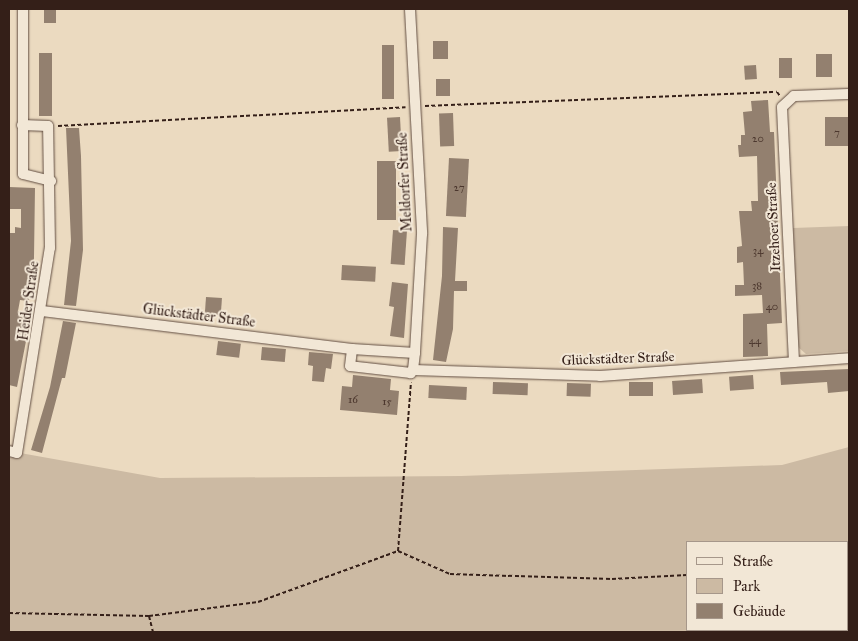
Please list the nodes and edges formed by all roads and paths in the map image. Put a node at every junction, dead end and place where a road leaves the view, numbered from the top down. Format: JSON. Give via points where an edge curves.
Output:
{"nodes":[{"id":1,"x":23,"y":9,"type":"edge"},
{"id":2,"x":410,"y":9,"type":"edge"},
{"id":3,"x":849,"y":94,"type":"edge"},
{"id":4,"x":22,"y":125,"type":"junction"},
{"id":5,"x":51,"y":181,"type":"junction"},
{"id":6,"x":42,"y":311,"type":"junction"},
{"id":7,"x":352,"y":349,"type":"junction"},
{"id":8,"x":415,"y":353,"type":"junction"},
{"id":9,"x":849,"y":358,"type":"edge"},
{"id":10,"x":794,"y":362,"type":"junction"},
{"id":11,"x":412,"y":372,"type":"junction"},
{"id":12,"x":13,"y":452,"type":"edge"},
{"id":13,"x":398,"y":551,"type":"junction"},
{"id":14,"x":686,"y":575,"type":"edge"},
{"id":15,"x":9,"y":613,"type":"edge"},
{"id":16,"x":150,"y":616,"type":"junction"},
{"id":17,"x":152,"y":632,"type":"edge"}],
"edges":[{"from":1,"to":4,"type":"street"},
{"from":2,"to":8,"type":"street","name":"Meldorfer Straße","via":[[422,234]]},
{"from":3,"to":10,"type":"street","name":"Itzehoer Straße","via":[[794,96],[782,107]]},
{"from":4,"to":5,"type":"street","via":[[23,174]]},
{"from":4,"to":5,"type":"street","name":"Heider Straße","via":[[48,126]]},
{"from":5,"to":6,"type":"street","name":"Heider Straße","via":[[50,248]]},
{"from":6,"to":7,"type":"street","name":"Glückstädter Straße"},
{"from":6,"to":12,"type":"street","name":"Heider Straße"},
{"from":7,"to":8,"type":"street","name":"Glückstädter Straße"},
{"from":7,"to":11,"type":"street","name":"Glückstädter Straße","via":[[350,366]]},
{"from":8,"to":11,"type":"street"},
{"from":9,"to":10,"type":"street"},
{"from":10,"to":11,"type":"street","name":"Glückstädter Straße","via":[[600,376]]},
{"from":11,"to":13,"type":"path"},
{"from":13,"to":14,"type":"path","via":[[450,574],[612,579]]},
{"from":13,"to":16,"type":"path","via":[[258,602]]},
{"from":15,"to":16,"type":"path"},
{"from":16,"to":17,"type":"path"}]}
